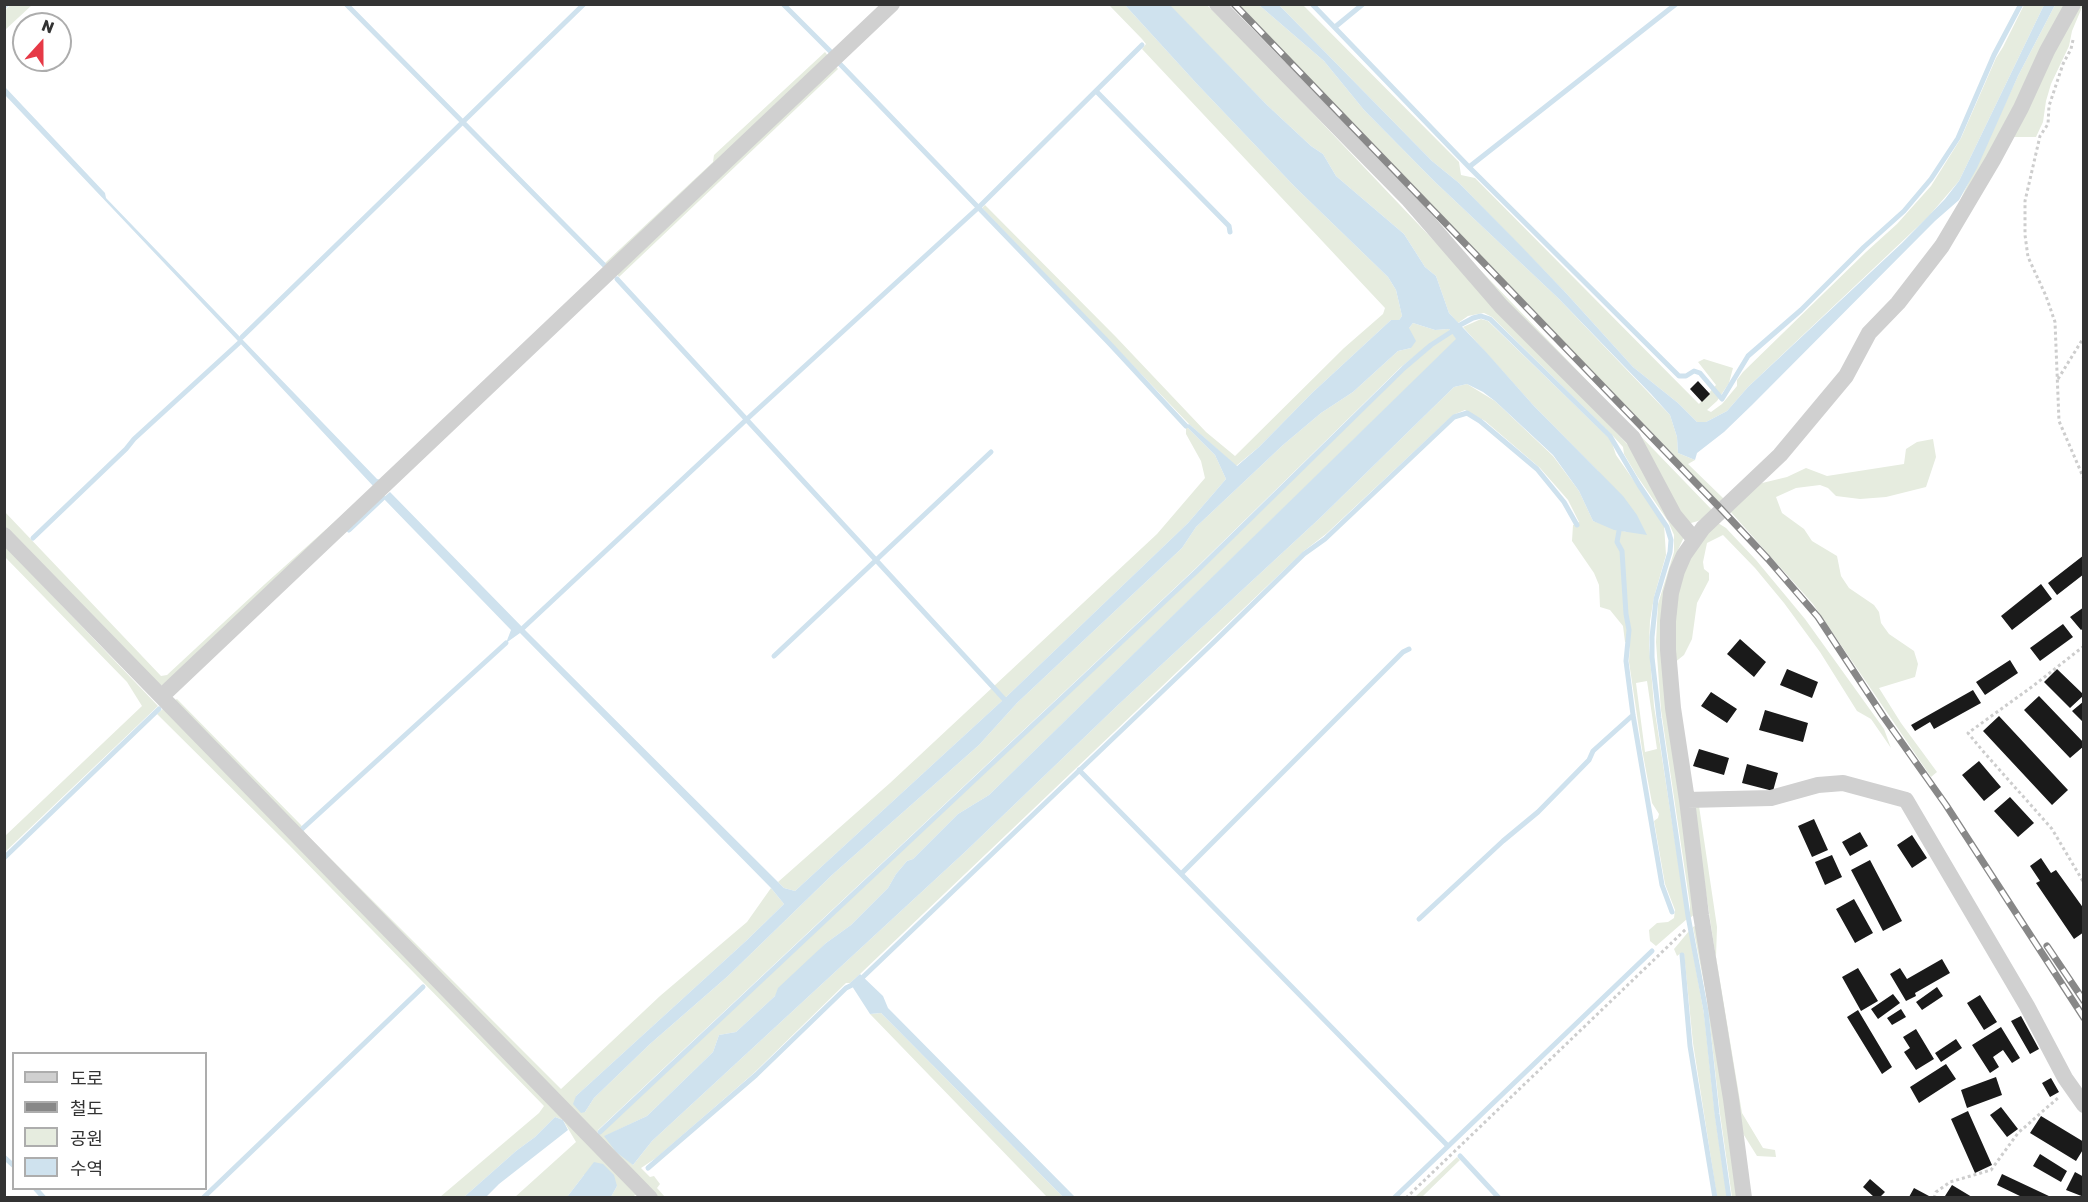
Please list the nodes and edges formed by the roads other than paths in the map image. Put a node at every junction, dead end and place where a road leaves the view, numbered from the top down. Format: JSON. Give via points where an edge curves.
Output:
{"nodes":[{"id":1,"x":892,"y":4,"type":"edge"},
{"id":2,"x":1217,"y":4,"type":"edge"},
{"id":3,"x":2073,"y":4,"type":"edge"},
{"id":4,"x":4,"y":535,"type":"edge"},
{"id":5,"x":1694,"y":539,"type":"junction"},
{"id":6,"x":162,"y":696,"type":"junction"},
{"id":7,"x":1687,"y":800,"type":"junction"},
{"id":8,"x":2084,"y":1105,"type":"edge"},
{"id":9,"x":650,"y":1197,"type":"edge"},
{"id":10,"x":1744,"y":1197,"type":"edge"}],
"edges":[{"from":1,"to":6,"type":"street"},
{"from":2,"to":5,"type":"street","via":[[1409,200],[1501,306],[1633,438],[1674,515]]},
{"from":3,"to":5,"type":"street","via":[[1999,150],[1942,246],[1869,333],[1846,376],[1780,455]]},
{"from":4,"to":6,"type":"street"},
{"from":5,"to":7,"type":"street","via":[[1677,571],[1668,621],[1673,708]]},
{"from":6,"to":9,"type":"street"},
{"from":7,"to":8,"type":"street","via":[[1771,798],[1818,785],[1843,783],[1906,800],[2070,1087]]},
{"from":7,"to":10,"type":"street"}]}
